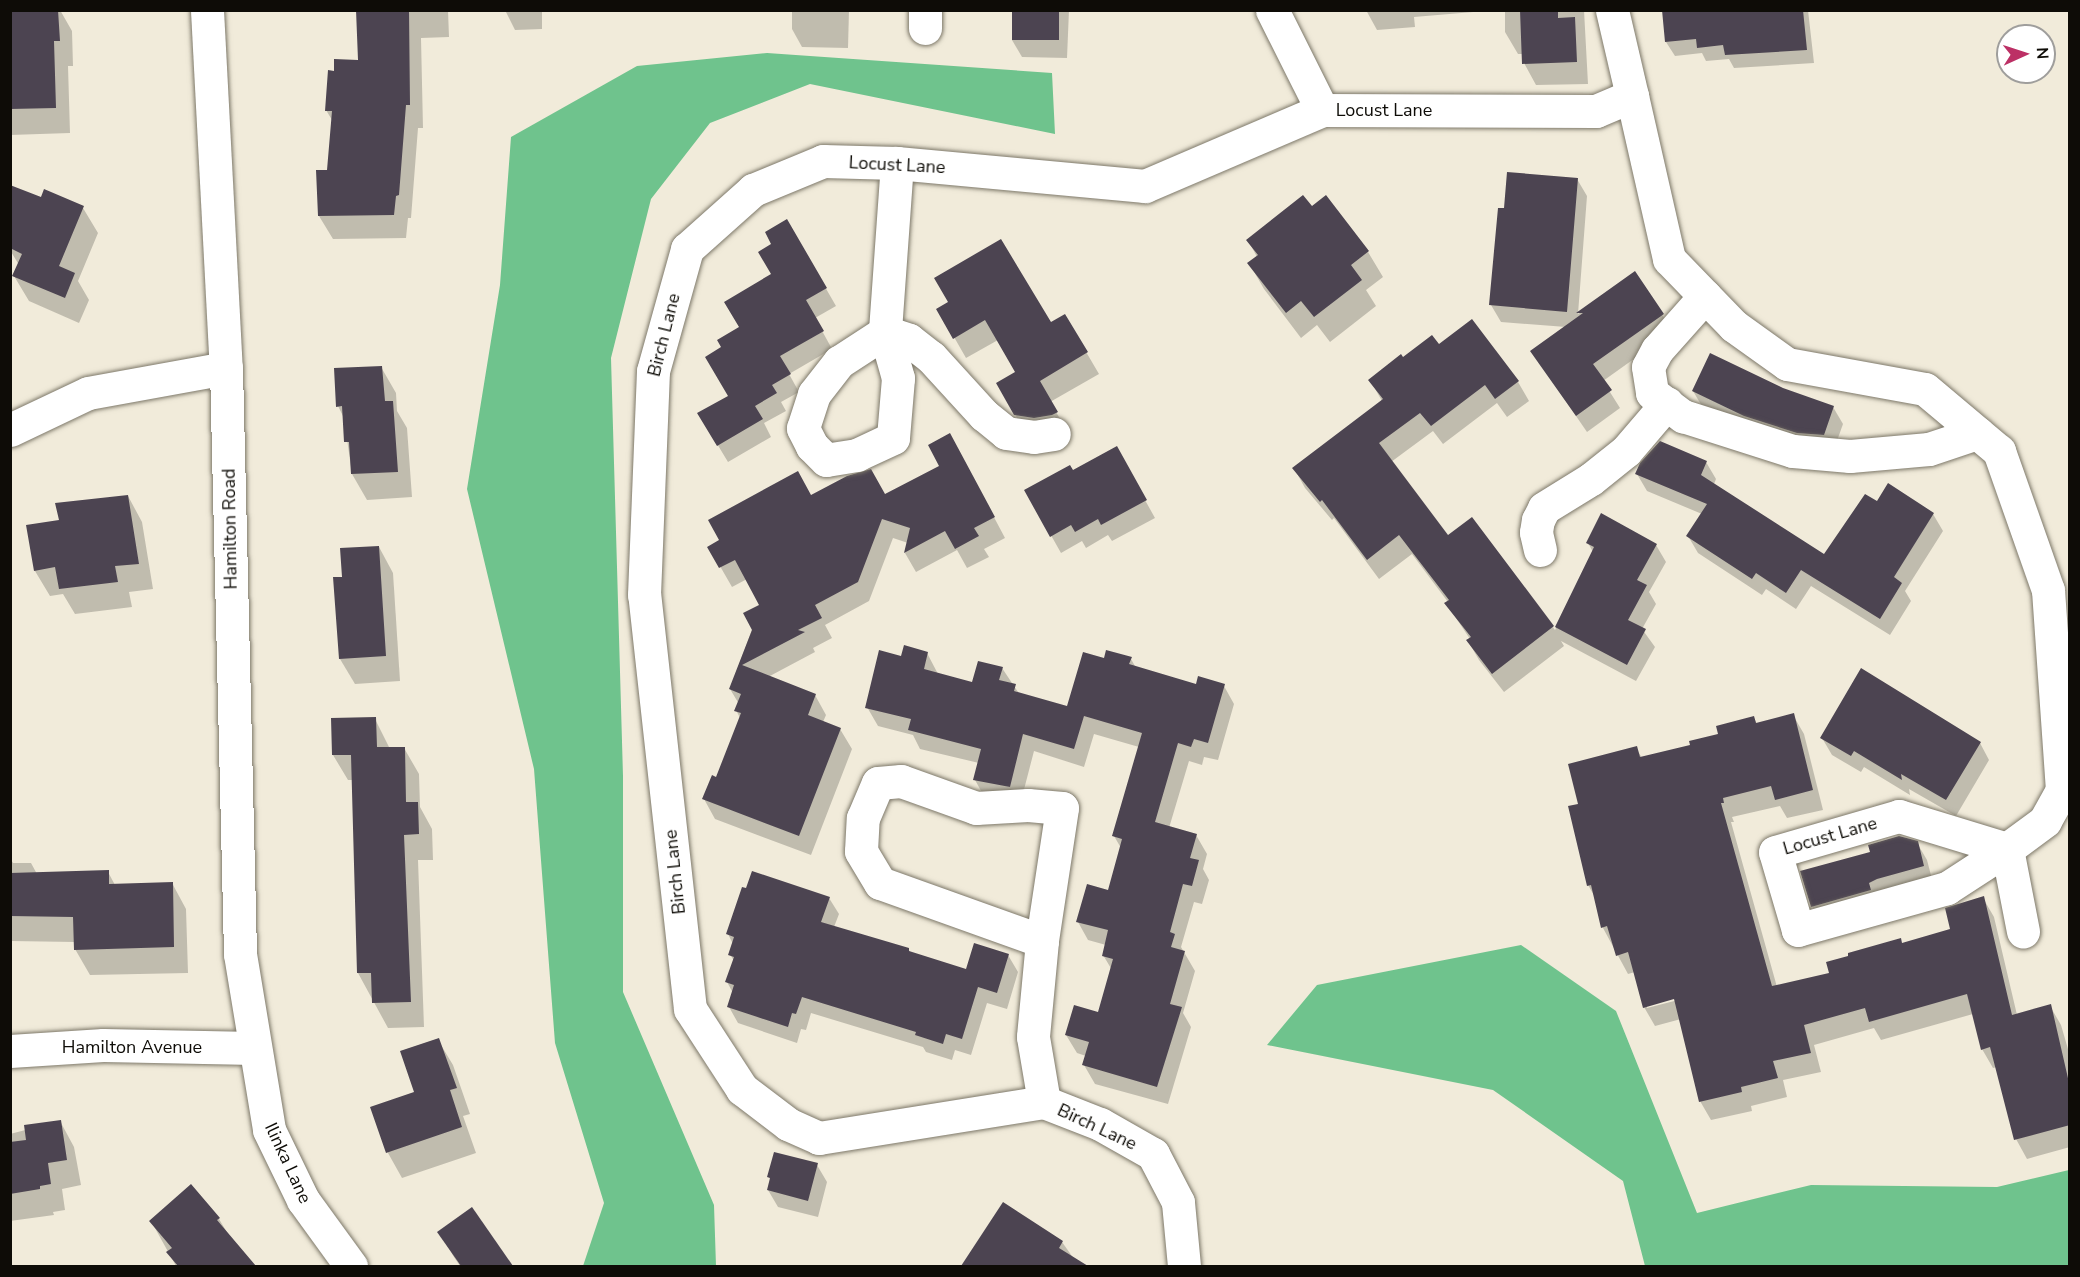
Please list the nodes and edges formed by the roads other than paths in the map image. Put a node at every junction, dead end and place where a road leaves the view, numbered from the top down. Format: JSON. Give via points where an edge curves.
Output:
{"nodes":[{"id":1,"x":207,"y":10,"type":"edge"},
{"id":2,"x":1272,"y":10,"type":"edge"},
{"id":3,"x":1612,"y":10,"type":"edge"},
{"id":4,"x":1632,"y":96,"type":"junction"},
{"id":5,"x":1322,"y":110,"type":"junction"},
{"id":6,"x":823,"y":161,"type":"joint"},
{"id":7,"x":897,"y":163,"type":"junction"},
{"id":8,"x":1705,"y":296,"type":"junction"},
{"id":9,"x":226,"y":368,"type":"junction"},
{"id":10,"x":1667,"y":403,"type":"junction"},
{"id":11,"x":10,"y":430,"type":"edge"},
{"id":12,"x":1977,"y":433,"type":"junction"},
{"id":13,"x":1054,"y":434,"type":"dead end"},
{"id":14,"x":1540,"y":550,"type":"dead end"},
{"id":15,"x":2007,"y":849,"type":"junction"},
{"id":16,"x":2023,"y":931,"type":"dead end"},
{"id":17,"x":1042,"y":941,"type":"junction"},
{"id":18,"x":254,"y":1048,"type":"junction"},
{"id":19,"x":10,"y":1051,"type":"edge"},
{"id":20,"x":1044,"y":1102,"type":"junction"},
{"id":21,"x":351,"y":1266,"type":"edge"},
{"id":22,"x":1184,"y":1266,"type":"edge"}],
"edges":[{"from":1,"to":9,"type":"street","name":"Hamilton Road"},
{"from":2,"to":5,"type":"street"},
{"from":3,"to":4,"type":"street"},
{"from":4,"to":5,"type":"street","name":"Locust Lane","via":[[1596,111]]},
{"from":4,"to":8,"type":"street","name":"Locust Lane","via":[[1669,259]]},
{"from":5,"to":7,"type":"street","name":"Locust Lane","via":[[1145,186]]},
{"from":6,"to":7,"type":"street","name":"Locust Lane"},
{"from":6,"to":20,"type":"street","name":"Birch Lane","via":[[753,190],[687,249],[652,371],[644,596],[690,1009],[742,1089],[788,1124],[819,1138]]},
{"from":7,"to":13,"type":"street","via":[[885,332],[909,340],[931,357],[984,415],[1006,432],[1034,437]]},
{"from":8,"to":10,"type":"street","via":[[1657,350],[1648,367],[1652,393]]},
{"from":8,"to":12,"type":"street","name":"Locust Lane","via":[[1734,326],[1787,364],[1925,389]]},
{"from":9,"to":11,"type":"street","via":[[88,393]]},
{"from":9,"to":18,"type":"street","name":"Hamilton Road","via":[[240,954]]},
{"from":10,"to":12,"type":"street","via":[[1683,416],[1793,452],[1850,456],[1929,449]]},
{"from":10,"to":14,"type":"street","via":[[1626,451],[1591,479],[1544,508],[1536,532]]},
{"from":12,"to":15,"type":"street","name":"Locust Lane","via":[[1999,451],[2049,602],[2062,790],[2045,821]]},
{"from":15,"to":15,"type":"street","name":"Locust Lane","via":[[1947,888],[1798,930],[1775,852],[1899,816]]},
{"from":15,"to":16,"type":"street"},
{"from":17,"to":17,"type":"street","via":[[1062,808],[975,808],[901,781],[878,783],[863,818],[861,851],[880,883]]},
{"from":17,"to":20,"type":"street","via":[[1033,1037]]},
{"from":18,"to":19,"type":"street","name":"Hamilton Avenue","via":[[103,1045]]},
{"from":18,"to":21,"type":"street","name":"Ilinka Lane","via":[[269,1130],[303,1200]]},
{"from":20,"to":22,"type":"street","name":"Birch Lane","via":[[1100,1124],[1153,1154],[1178,1202]]}]}
